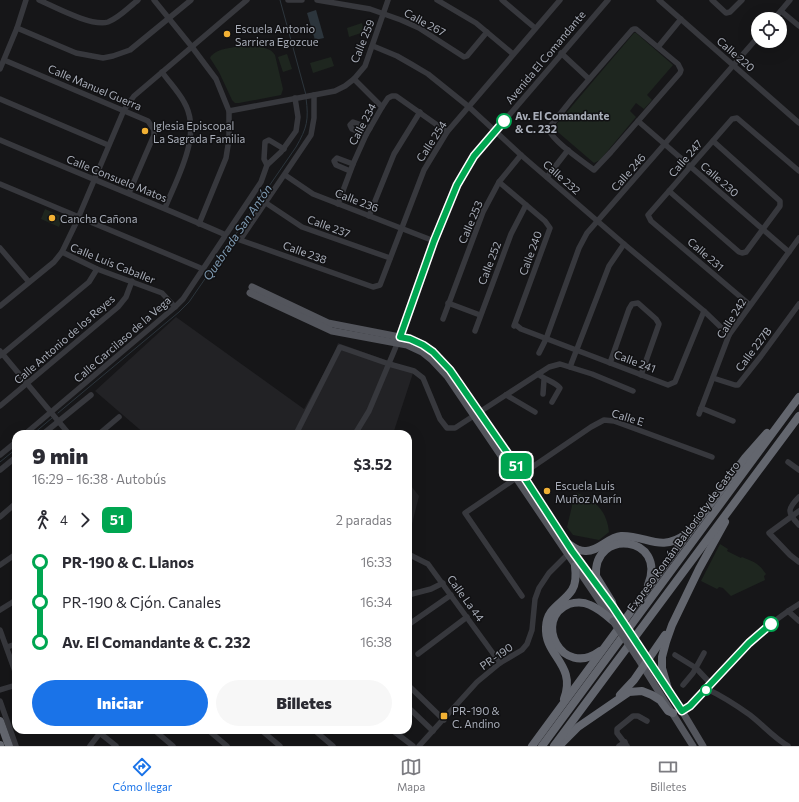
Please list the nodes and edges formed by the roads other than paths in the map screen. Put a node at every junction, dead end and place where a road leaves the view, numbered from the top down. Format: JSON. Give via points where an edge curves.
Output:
{"nodes":[{"id":1,"x":26,"y":0,"type":"edge"},
{"id":2,"x":39,"y":0,"type":"edge"},
{"id":3,"x":138,"y":0,"type":"edge"},
{"id":4,"x":154,"y":0,"type":"edge"},
{"id":5,"x":191,"y":0,"type":"edge"},
{"id":6,"x":247,"y":0,"type":"edge"},
{"id":7,"x":288,"y":0,"type":"edge"},
{"id":8,"x":302,"y":0,"type":"edge"},
{"id":9,"x":317,"y":0,"type":"edge"},
{"id":10,"x":388,"y":0,"type":"edge"},
{"id":11,"x":437,"y":0,"type":"edge"},
{"id":12,"x":502,"y":0,"type":"edge"},
{"id":13,"x":608,"y":0,"type":"edge"},
{"id":14,"x":659,"y":0,"type":"edge"},
{"id":15,"x":712,"y":0,"type":"edge"},
{"id":16,"x":742,"y":0,"type":"edge"},
{"id":17,"x":790,"y":0,"type":"edge"},
{"id":18,"x":557,"y":1,"type":"edge"},
{"id":19,"x":781,"y":11,"type":"joint"},
{"id":20,"x":384,"y":14,"type":"junction"},
{"id":21,"x":169,"y":19,"type":"junction"},
{"id":22,"x":681,"y":20,"type":"junction"},
{"id":23,"x":799,"y":26,"type":"edge"},
{"id":24,"x":17,"y":28,"type":"junction"},
{"id":25,"x":535,"y":28,"type":"junction"},
{"id":26,"x":487,"y":32,"type":"junction"},
{"id":27,"x":751,"y":45,"type":"edge"},
{"id":28,"x":373,"y":46,"type":"junction"},
{"id":29,"x":192,"y":47,"type":"junction"},
{"id":30,"x":658,"y":47,"type":"junction"},
{"id":31,"x":561,"y":53,"type":"junction"},
{"id":32,"x":513,"y":54,"type":"junction"},
{"id":33,"x":4,"y":60,"type":"junction"},
{"id":34,"x":733,"y":65,"type":"junction"},
{"id":35,"x":0,"y":69,"type":"edge"},
{"id":36,"x":162,"y":72,"type":"junction"},
{"id":37,"x":354,"y":79,"type":"junction"},
{"id":38,"x":589,"y":79,"type":"junction"},
{"id":39,"x":312,"y":95,"type":"junction"},
{"id":40,"x":298,"y":98,"type":"junction"},
{"id":41,"x":0,"y":99,"type":"edge"},
{"id":42,"x":382,"y":107,"type":"junction"},
{"id":43,"x":469,"y":107,"type":"junction"},
{"id":44,"x":124,"y":110,"type":"junction"},
{"id":45,"x":229,"y":111,"type":"junction"},
{"id":46,"x":420,"y":112,"type":"junction"},
{"id":47,"x":638,"y":121,"type":"junction"},
{"id":48,"x":799,"y":123,"type":"edge"},
{"id":49,"x":370,"y":128,"type":"junction"},
{"id":50,"x":447,"y":132,"type":"junction"},
{"id":51,"x":495,"y":132,"type":"junction"},
{"id":52,"x":366,"y":135,"type":"junction"},
{"id":53,"x":0,"y":140,"type":"edge"},
{"id":54,"x":713,"y":141,"type":"junction"},
{"id":55,"x":665,"y":144,"type":"junction"},
{"id":56,"x":108,"y":145,"type":"junction"},
{"id":57,"x":284,"y":149,"type":"junction"},
{"id":58,"x":568,"y":150,"type":"junction"},
{"id":59,"x":521,"y":155,"type":"junction"},
{"id":60,"x":353,"y":164,"type":"junction"},
{"id":61,"x":267,"y":165,"type":"junction"},
{"id":62,"x":690,"y":167,"type":"junction"},
{"id":63,"x":350,"y":171,"type":"junction"},
{"id":64,"x":799,"y":171,"type":"edge"},
{"id":65,"x":285,"y":174,"type":"junction"},
{"id":66,"x":547,"y":177,"type":"junction"},
{"id":67,"x":94,"y":180,"type":"junction"},
{"id":68,"x":499,"y":182,"type":"junction"},
{"id":69,"x":0,"y":184,"type":"edge"},
{"id":70,"x":669,"y":191,"type":"junction"},
{"id":71,"x":129,"y":193,"type":"junction"},
{"id":72,"x":266,"y":203,"type":"junction"},
{"id":73,"x":338,"y":204,"type":"junction"},
{"id":74,"x":526,"y":205,"type":"junction"},
{"id":75,"x":165,"y":208,"type":"junction"},
{"id":76,"x":369,"y":216,"type":"junction"},
{"id":77,"x":78,"y":217,"type":"junction"},
{"id":78,"x":649,"y":217,"type":"joint"},
{"id":79,"x":599,"y":222,"type":"junction"},
{"id":80,"x":199,"y":224,"type":"junction"},
{"id":81,"x":402,"y":228,"type":"junction"},
{"id":82,"x":763,"y":230,"type":"junction"},
{"id":83,"x":226,"y":235,"type":"junction"},
{"id":84,"x":799,"y":238,"type":"edge"},
{"id":85,"x":434,"y":241,"type":"junction"},
{"id":86,"x":624,"y":244,"type":"junction"},
{"id":87,"x":0,"y":248,"type":"edge"},
{"id":88,"x":62,"y":252,"type":"junction"},
{"id":89,"x":789,"y":252,"type":"junction"},
{"id":90,"x":2,"y":255,"type":"edge"},
{"id":91,"x":390,"y":258,"type":"junction"},
{"id":92,"x":97,"y":269,"type":"junction"},
{"id":93,"x":203,"y":269,"type":"junction"},
{"id":94,"x":132,"y":281,"type":"junction"},
{"id":95,"x":29,"y":282,"type":"junction"},
{"id":96,"x":366,"y":285,"type":"joint"},
{"id":97,"x":251,"y":290,"type":"dead end"},
{"id":98,"x":448,"y":303,"type":"junction"},
{"id":99,"x":799,"y":304,"type":"edge"},
{"id":100,"x":750,"y":305,"type":"junction"},
{"id":101,"x":0,"y":306,"type":"edge"},
{"id":102,"x":175,"y":307,"type":"junction"},
{"id":103,"x":704,"y":311,"type":"junction"},
{"id":104,"x":480,"y":315,"type":"junction"},
{"id":105,"x":443,"y":319,"type":"dead end"},
{"id":106,"x":516,"y":325,"type":"joint"},
{"id":107,"x":475,"y":331,"type":"dead end"},
{"id":108,"x":729,"y":335,"type":"junction"},
{"id":109,"x":546,"y":339,"type":"junction"},
{"id":110,"x":398,"y":340,"type":"junction"},
{"id":111,"x":577,"y":351,"type":"junction"},
{"id":112,"x":539,"y":353,"type":"dead end"},
{"id":113,"x":1,"y":354,"type":"edge"},
{"id":114,"x":610,"y":363,"type":"junction"},
{"id":115,"x":388,"y":364,"type":"junction"},
{"id":116,"x":570,"y":367,"type":"junction"},
{"id":117,"x":538,"y":374,"type":"junction"},
{"id":118,"x":641,"y":375,"type":"junction"},
{"id":119,"x":713,"y":378,"type":"junction"},
{"id":120,"x":544,"y":380,"type":"junction"},
{"id":121,"x":27,"y":384,"type":"junction"},
{"id":122,"x":633,"y":392,"type":"dead end"},
{"id":123,"x":543,"y":394,"type":"dead end"},
{"id":124,"x":91,"y":395,"type":"dead end"},
{"id":125,"x":506,"y":395,"type":"junction"},
{"id":126,"x":799,"y":397,"type":"edge"},
{"id":127,"x":552,"y":402,"type":"dead end"},
{"id":128,"x":0,"y":406,"type":"edge"},
{"id":129,"x":51,"y":412,"type":"junction"},
{"id":130,"x":535,"y":412,"type":"dead end"},
{"id":131,"x":476,"y":414,"type":"junction"},
{"id":132,"x":785,"y":415,"type":"junction"},
{"id":133,"x":799,"y":416,"type":"edge"},
{"id":134,"x":119,"y":417,"type":"dead end"},
{"id":135,"x":733,"y":421,"type":"dead end"},
{"id":136,"x":58,"y":422,"type":"junction"},
{"id":137,"x":30,"y":430,"type":"edge"},
{"id":138,"x":48,"y":430,"type":"edge"},
{"id":139,"x":65,"y":430,"type":"edge"},
{"id":140,"x":104,"y":430,"type":"edge"},
{"id":141,"x":298,"y":430,"type":"edge"},
{"id":142,"x":357,"y":430,"type":"edge"},
{"id":143,"x":12,"y":445,"type":"edge"},
{"id":144,"x":0,"y":455,"type":"edge"},
{"id":145,"x":712,"y":457,"type":"dead end"},
{"id":146,"x":12,"y":460,"type":"edge"},
{"id":147,"x":788,"y":462,"type":"dead end"},
{"id":148,"x":0,"y":470,"type":"edge"},
{"id":149,"x":799,"y":470,"type":"edge"},
{"id":150,"x":521,"y":475,"type":"junction"},
{"id":151,"x":799,"y":497,"type":"edge"},
{"id":152,"x":12,"y":506,"type":"edge"},
{"id":153,"x":730,"y":508,"type":"junction"},
{"id":154,"x":799,"y":511,"type":"edge"},
{"id":155,"x":0,"y":517,"type":"edge"},
{"id":156,"x":791,"y":517,"type":"junction"},
{"id":157,"x":799,"y":525,"type":"edge"},
{"id":158,"x":690,"y":531,"type":"junction"},
{"id":159,"x":566,"y":542,"type":"junction"},
{"id":160,"x":570,"y":553,"type":"junction"},
{"id":161,"x":412,"y":556,"type":"edge"},
{"id":162,"x":12,"y":557,"type":"edge"},
{"id":163,"x":798,"y":560,"type":"edge"},
{"id":164,"x":0,"y":565,"type":"edge"},
{"id":165,"x":576,"y":566,"type":"junction"},
{"id":166,"x":443,"y":583,"type":"junction"},
{"id":167,"x":412,"y":594,"type":"edge"},
{"id":168,"x":451,"y":595,"type":"junction"},
{"id":169,"x":522,"y":596,"type":"dead end"},
{"id":170,"x":642,"y":597,"type":"junction"},
{"id":171,"x":12,"y":602,"type":"edge"},
{"id":172,"x":799,"y":604,"type":"edge"},
{"id":173,"x":613,"y":607,"type":"junction"},
{"id":174,"x":0,"y":610,"type":"edge"},
{"id":175,"x":788,"y":611,"type":"junction"},
{"id":176,"x":467,"y":617,"type":"junction"},
{"id":177,"x":616,"y":618,"type":"junction"},
{"id":178,"x":799,"y":621,"type":"edge"},
{"id":179,"x":412,"y":622,"type":"edge"},
{"id":180,"x":672,"y":625,"type":"junction"},
{"id":181,"x":0,"y":630,"type":"edge"},
{"id":182,"x":12,"y":645,"type":"edge"},
{"id":183,"x":7,"y":647,"type":"junction"},
{"id":184,"x":605,"y":647,"type":"junction"},
{"id":185,"x":704,"y":653,"type":"dead end"},
{"id":186,"x":418,"y":654,"type":"dead end"},
{"id":187,"x":675,"y":655,"type":"dead end"},
{"id":188,"x":648,"y":659,"type":"junction"},
{"id":189,"x":12,"y":662,"type":"edge"},
{"id":190,"x":500,"y":663,"type":"junction"},
{"id":191,"x":643,"y":667,"type":"junction"},
{"id":192,"x":696,"y":668,"type":"junction"},
{"id":193,"x":683,"y":685,"type":"dead end"},
{"id":194,"x":12,"y":686,"type":"edge"},
{"id":195,"x":709,"y":686,"type":"junction"},
{"id":196,"x":412,"y":689,"type":"edge"},
{"id":197,"x":0,"y":690,"type":"edge"},
{"id":198,"x":669,"y":692,"type":"junction"},
{"id":199,"x":0,"y":701,"type":"edge"},
{"id":200,"x":614,"y":701,"type":"junction"},
{"id":201,"x":412,"y":711,"type":"edge"},
{"id":202,"x":682,"y":711,"type":"junction"},
{"id":203,"x":673,"y":713,"type":"junction"},
{"id":204,"x":555,"y":715,"type":"junction"},
{"id":205,"x":0,"y":720,"type":"edge"},
{"id":206,"x":444,"y":720,"type":"junction"},
{"id":207,"x":646,"y":720,"type":"dead end"},
{"id":208,"x":433,"y":731,"type":"junction"},
{"id":209,"x":97,"y":734,"type":"edge"},
{"id":210,"x":101,"y":734,"type":"edge"},
{"id":211,"x":159,"y":734,"type":"edge"},
{"id":212,"x":213,"y":734,"type":"edge"},
{"id":213,"x":266,"y":734,"type":"edge"},
{"id":214,"x":319,"y":734,"type":"edge"},
{"id":215,"x":397,"y":734,"type":"edge"},
{"id":216,"x":626,"y":744,"type":"edge"},
{"id":217,"x":9,"y":746,"type":"edge"},
{"id":218,"x":16,"y":746,"type":"edge"},
{"id":219,"x":90,"y":746,"type":"edge"},
{"id":220,"x":116,"y":746,"type":"edge"},
{"id":221,"x":174,"y":746,"type":"edge"},
{"id":222,"x":227,"y":746,"type":"edge"},
{"id":223,"x":280,"y":746,"type":"edge"},
{"id":224,"x":334,"y":746,"type":"edge"},
{"id":225,"x":413,"y":746,"type":"edge"},
{"id":226,"x":419,"y":746,"type":"edge"},
{"id":227,"x":532,"y":746,"type":"edge"},
{"id":228,"x":542,"y":746,"type":"edge"},
{"id":229,"x":554,"y":746,"type":"edge"},
{"id":230,"x":559,"y":746,"type":"edge"},
{"id":231,"x":619,"y":746,"type":"edge"},
{"id":232,"x":693,"y":746,"type":"edge"},
{"id":233,"x":703,"y":746,"type":"edge"},
{"id":234,"x":788,"y":746,"type":"edge"}],
"edges":[{"from":1,"to":24,"type":"street"},
{"from":2,"to":3,"type":"street","via":[[102,24],[117,18]]},
{"from":4,"to":21,"type":"street"},
{"from":5,"to":21,"type":"street"},
{"from":6,"to":29,"type":"street"},
{"from":7,"to":8,"type":"street"},
{"from":9,"to":20,"type":"street","name":"Calle 267","via":[[370,9]]},
{"from":10,"to":20,"type":"street","name":"Calle 259"},
{"from":11,"to":26,"type":"street"},
{"from":12,"to":25,"type":"street"},
{"from":13,"to":31,"type":"street","name":"Avenida El Comandante"},
{"from":14,"to":22,"type":"street","name":"Calle 220"},
{"from":15,"to":16,"type":"street","via":[[726,12],[730,12]]},
{"from":17,"to":19,"type":"street"},
{"from":18,"to":25,"type":"street","name":"Calle 254"},
{"from":19,"to":23,"type":"street"},
{"from":20,"to":26,"type":"street","name":"Calle 267","via":[[419,28],[464,57]]},
{"from":20,"to":28,"type":"street","name":"Calle 259"},
{"from":21,"to":24,"type":"street","via":[[130,50],[103,58],[76,53]]},
{"from":21,"to":29,"type":"street"},
{"from":22,"to":30,"type":"street"},
{"from":22,"to":34,"type":"street","name":"Calle 220"},
{"from":24,"to":33,"type":"street"},
{"from":25,"to":32,"type":"street","name":"Calle 254"},
{"from":26,"to":32,"type":"street"},
{"from":27,"to":34,"type":"street","name":"Calle 246"},
{"from":28,"to":37,"type":"street","name":"Calle 259","via":[[365,66]]},
{"from":28,"to":43,"type":"street","name":"Calle 232","via":[[428,74]]},
{"from":29,"to":36,"type":"street"},
{"from":29,"to":45,"type":"street","via":[[216,79]]},
{"from":30,"to":38,"type":"street","via":[[634,29]]},
{"from":30,"to":47,"type":"street","via":[[678,64],[681,70]]},
{"from":31,"to":38,"type":"street"},
{"from":31,"to":51,"type":"street","name":"Avenida El Comandante"},
{"from":32,"to":43,"type":"street","name":"Calle 254"},
{"from":33,"to":35,"type":"street"},
{"from":33,"to":44,"type":"street","name":"Calle Manuel Guerra"},
{"from":34,"to":48,"type":"street","name":"Calle 220"},
{"from":34,"to":55,"type":"street","name":"Calle 246"},
{"from":36,"to":44,"type":"street","via":[[134,96]]},
{"from":36,"to":75,"type":"street","via":[[185,103],[190,119],[187,156]]},
{"from":37,"to":39,"type":"street","name":"Calle 259","via":[[340,88]]},
{"from":37,"to":42,"type":"street"},
{"from":38,"to":58,"type":"street","via":[[548,129]]},
{"from":39,"to":40,"type":"street","name":"Calle 259"},
{"from":39,"to":65,"type":"street","via":[[314,118],[310,135]]},
{"from":40,"to":45,"type":"street","name":"Calle 259"},
{"from":40,"to":57,"type":"street","name":"Calle Garcilaso de la Vega","via":[[297,128]]},
{"from":41,"to":56,"type":"street"},
{"from":42,"to":46,"type":"street","name":"Calle 234","via":[[388,98],[396,96]]},
{"from":42,"to":49,"type":"street","name":"Calle 234"},
{"from":43,"to":50,"type":"street","name":"Calle 254"},
{"from":43,"to":51,"type":"street","name":"Calle 232"},
{"from":44,"to":56,"type":"street"},
{"from":44,"to":71,"type":"street","name":"Calle Manuel Guerra","via":[[148,120],[154,130]]},
{"from":45,"to":80,"type":"street","via":[[226,158]]},
{"from":46,"to":50,"type":"street","name":"Calle 234"},
{"from":46,"to":76,"type":"street","via":[[394,154]]},
{"from":47,"to":55,"type":"street","name":"Calle 230"},
{"from":47,"to":58,"type":"street","via":[[594,170]]},
{"from":49,"to":52,"type":"street","name":"Calle 234"},
{"from":49,"to":52,"type":"street","via":[[351,123],[352,129]]},
{"from":50,"to":81,"type":"street","name":"Calle 254","via":[[424,170]]},
{"from":51,"to":59,"type":"street","name":"Calle 232"},
{"from":51,"to":85,"type":"street","name":"Avenida El Comandante","via":[[474,156],[457,185]]},
{"from":52,"to":60,"type":"street","name":"Calle 234"},
{"from":53,"to":67,"type":"street","name":"Calle Consuelo Matos"},
{"from":54,"to":62,"type":"street","name":"Calle 247"},
{"from":54,"to":64,"type":"street","name":"Calle 247","via":[[732,119],[737,118]]},
{"from":54,"to":82,"type":"street","via":[[780,201],[780,206]]},
{"from":55,"to":62,"type":"street","name":"Calle 230"},
{"from":55,"to":79,"type":"street","name":"Calle 246"},
{"from":56,"to":67,"type":"street"},
{"from":57,"to":61,"type":"street","name":"Calle Garcilaso de la Vega"},
{"from":57,"to":61,"type":"street","name":"Calle Garcilaso de la Vega","via":[[267,140],[264,159]]},
{"from":58,"to":66,"type":"street"},
{"from":59,"to":66,"type":"street","name":"Calle 232"},
{"from":59,"to":68,"type":"street","name":"Calle 253"},
{"from":60,"to":63,"type":"street","name":"Calle 234"},
{"from":60,"to":63,"type":"street","via":[[337,158],[334,161],[336,165]]},
{"from":61,"to":83,"type":"street","name":"Calle Garcilaso de la Vega","via":[[261,182]]},
{"from":62,"to":70,"type":"street","name":"Calle 247"},
{"from":62,"to":82,"type":"street","name":"Calle 230"},
{"from":63,"to":73,"type":"street","name":"Calle 234"},
{"from":65,"to":72,"type":"street"},
{"from":65,"to":73,"type":"street","name":"Calle 236","via":[[313,194]]},
{"from":66,"to":79,"type":"street","name":"Calle 232"},
{"from":67,"to":71,"type":"street","name":"Calle Consuelo Matos"},
{"from":67,"to":77,"type":"street"},
{"from":68,"to":74,"type":"street","name":"Calle 240"},
{"from":68,"to":98,"type":"street","name":"Calle 253","via":[[483,212]]},
{"from":69,"to":77,"type":"street"},
{"from":70,"to":78,"type":"street","name":"Calle 247","via":[[649,213]]},
{"from":70,"to":82,"type":"street","via":[[742,254]]},
{"from":71,"to":75,"type":"street","name":"Calle Consuelo Matos"},
{"from":72,"to":91,"type":"street","name":"Calle 237","via":[[302,227]]},
{"from":72,"to":96,"type":"street","name":"Calle 238","via":[[240,240]]},
{"from":73,"to":76,"type":"street","name":"Calle 236"},
{"from":74,"to":104,"type":"street","name":"Calle 252","via":[[511,234]]},
{"from":74,"to":106,"type":"street","name":"Calle 240","via":[[550,228],[514,326]]},
{"from":75,"to":80,"type":"street","name":"Calle Consuelo Matos"},
{"from":76,"to":81,"type":"street","name":"Calle 236"},
{"from":77,"to":88,"type":"street"},
{"from":77,"to":93,"type":"street"},
{"from":78,"to":100,"type":"street","name":"Calle 231"},
{"from":79,"to":86,"type":"street","name":"Calle 232"},
{"from":79,"to":109,"type":"street","name":"Calle 246","via":[[587,233],[579,248]]},
{"from":80,"to":83,"type":"street","name":"Calle Consuelo Matos"},
{"from":81,"to":85,"type":"street","name":"Calle 236"},
{"from":81,"to":91,"type":"street","name":"Calle 254"},
{"from":82,"to":89,"type":"street","name":"Calle 230"},
{"from":83,"to":93,"type":"street","name":"Calle Garcilaso de la Vega"},
{"from":84,"to":89,"type":"street","name":"Calle 242"},
{"from":85,"to":110,"type":"street","name":"Avenida El Comandante"},
{"from":86,"to":103,"type":"street","name":"Calle 232"},
{"from":86,"to":111,"type":"street","via":[[609,266]]},
{"from":87,"to":90,"type":"street"},
{"from":88,"to":92,"type":"street","name":"Calle Luis Caballer"},
{"from":88,"to":95,"type":"street","via":[[54,262]]},
{"from":89,"to":100,"type":"street","name":"Calle 242"},
{"from":90,"to":95,"type":"street"},
{"from":91,"to":96,"type":"street","name":"Calle 254","via":[[380,285]]},
{"from":92,"to":94,"type":"street","name":"Calle Luis Caballer"},
{"from":92,"to":113,"type":"street","via":[[89,282]]},
{"from":93,"to":102,"type":"street","name":"Calle Garcilaso de la Vega"},
{"from":94,"to":102,"type":"street","name":"Calle Luis Caballer","via":[[162,293]]},
{"from":94,"to":121,"type":"street","name":"Calle Antonio de los Reyes","via":[[126,298],[118,307]]},
{"from":95,"to":101,"type":"street"},
{"from":97,"to":110,"type":"main road","via":[[332,331]]},
{"from":98,"to":104,"type":"street"},
{"from":98,"to":105,"type":"street"},
{"from":99,"to":119,"type":"street","name":"Calle 227B","via":[[738,385]]},
{"from":100,"to":108,"type":"street","name":"Calle 242"},
{"from":102,"to":129,"type":"street","name":"Calle Garcilaso de la Vega"},
{"from":103,"to":108,"type":"street","name":"Calle 232"},
{"from":103,"to":118,"type":"street","name":"Calle 241","via":[[674,382],[668,385]]},
{"from":104,"to":107,"type":"street","name":"Calle 252"},
{"from":106,"to":109,"type":"street","name":"Calle 241"},
{"from":108,"to":119,"type":"street","name":"Calle 242"},
{"from":109,"to":111,"type":"street","name":"Calle 241"},
{"from":109,"to":112,"type":"street","name":"Calle 246"},
{"from":110,"to":115,"type":"street","name":"Avenida El Comandante"},
{"from":110,"to":131,"type":"main road","via":[[432,360]]},
{"from":111,"to":114,"type":"street","name":"Calle 241"},
{"from":111,"to":116,"type":"street"},
{"from":113,"to":121,"type":"street"},
{"from":114,"to":118,"type":"street","name":"Calle 241"},
{"from":114,"to":118,"type":"street","via":[[628,310],[632,304],[638,303],[659,324]]},
{"from":115,"to":131,"type":"street","via":[[414,371],[423,378],[440,419],[448,428],[455,428]]},
{"from":115,"to":141,"type":"street","via":[[340,347]]},
{"from":115,"to":142,"type":"street","name":"Avenida El Comandante","via":[[369,411]]},
{"from":116,"to":117,"type":"street","via":[[560,364]]},
{"from":116,"to":122,"type":"street"},
{"from":117,"to":120,"type":"street"},
{"from":117,"to":125,"type":"street"},
{"from":119,"to":135,"type":"street","name":"Calle 242","via":[[700,411]]},
{"from":120,"to":123,"type":"street"},
{"from":120,"to":127,"type":"street","via":[[560,388]]},
{"from":121,"to":128,"type":"street","name":"Calle Antonio de los Reyes"},
{"from":121,"to":129,"type":"street"},
{"from":124,"to":136,"type":"street"},
{"from":125,"to":130,"type":"street"},
{"from":125,"to":131,"type":"street"},
{"from":126,"to":132,"type":"highway","name":"Expreso Román Baldorioty de Castro"},
{"from":129,"to":136,"type":"street"},
{"from":129,"to":137,"type":"street","name":"Calle Garcilaso de la Vega"},
{"from":131,"to":150,"type":"main road"},
{"from":132,"to":158,"type":"highway","via":[[745,458]]},
{"from":132,"to":228,"type":"highway","name":"Expreso Román Baldorioty de Castro"},
{"from":133,"to":153,"type":"highway","name":"Expreso Román Baldorioty de Castro"},
{"from":134,"to":140,"type":"street"},
{"from":136,"to":138,"type":"street"},
{"from":136,"to":139,"type":"street"},
{"from":143,"to":144,"type":"street"},
{"from":145,"to":150,"type":"street","name":"Calle E","via":[[614,421],[604,420]]},
{"from":146,"to":148,"type":"street"},
{"from":147,"to":149,"type":"street"},
{"from":150,"to":159,"type":"main road"},
{"from":150,"to":160,"type":"main road"},
{"from":150,"to":169,"type":"street","via":[[466,513]]},
{"from":151,"to":156,"type":"street","via":[[792,504]]},
{"from":152,"to":155,"type":"street"},
{"from":153,"to":180,"type":"highway"},
{"from":153,"to":229,"type":"highway","name":"Expreso Román Baldorioty de Castro"},
{"from":154,"to":156,"type":"street"},
{"from":156,"to":157,"type":"street"},
{"from":156,"to":163,"type":"street","via":[[769,533]]},
{"from":158,"to":159,"type":"highway","via":[[676,540],[664,543],[616,537],[589,551],[578,550]]},
{"from":158,"to":170,"type":"highway"},
{"from":159,"to":160,"type":"main road"},
{"from":160,"to":165,"type":"main road"},
{"from":160,"to":173,"type":"main road"},
{"from":160,"to":190,"type":"street","name":"PR-190","number":"PR-190","via":[[549,573],[539,588],[527,644],[522,650]]},
{"from":161,"to":166,"type":"street","name":"Calle La 44","via":[[428,564]]},
{"from":162,"to":164,"type":"street"},
{"from":165,"to":177,"type":"main road"},
{"from":165,"to":204,"type":"highway","via":[[570,594],[555,606],[546,623],[547,640],[562,665],[567,680],[565,694]]},
{"from":166,"to":167,"type":"street"},
{"from":166,"to":168,"type":"street","name":"Calle La 44"},
{"from":168,"to":176,"type":"street","name":"Calle La 44"},
{"from":168,"to":179,"type":"street"},
{"from":170,"to":173,"type":"highway","via":[[652,574],[649,559],[644,551],[634,545],[614,545],[601,556],[596,572]]},
{"from":170,"to":184,"type":"highway"},
{"from":171,"to":174,"type":"street"},
{"from":172,"to":175,"type":"street"},
{"from":173,"to":177,"type":"main road"},
{"from":175,"to":178,"type":"street"},
{"from":175,"to":195,"type":"street","via":[[759,633]]},
{"from":176,"to":186,"type":"street"},
{"from":176,"to":190,"type":"street","name":"Calle La 44"},
{"from":177,"to":184,"type":"highway","via":[[581,602],[563,608],[554,621],[554,640],[557,646],[570,656],[590,657]]},
{"from":177,"to":188,"type":"main road","bridge":true},
{"from":177,"to":191,"type":"main road","bridge":true},
{"from":180,"to":188,"type":"highway"},
{"from":180,"to":198,"type":"highway","via":[[662,657],[662,668]]},
{"from":181,"to":183,"type":"street"},
{"from":182,"to":183,"type":"street"},
{"from":183,"to":189,"type":"street"},
{"from":184,"to":204,"type":"highway"},
{"from":185,"to":192,"type":"street"},
{"from":187,"to":192,"type":"street"},
{"from":188,"to":191,"type":"highway"},
{"from":188,"to":198,"type":"main road"},
{"from":190,"to":206,"type":"street","name":"PR-190","number":"PR-190","via":[[477,682]]},
{"from":191,"to":200,"type":"highway"},
{"from":191,"to":203,"type":"main road"},
{"from":192,"to":193,"type":"street"},
{"from":192,"to":195,"type":"street"},
{"from":194,"to":197,"type":"street"},
{"from":195,"to":202,"type":"street"},
{"from":195,"to":234,"type":"street"},
{"from":196,"to":206,"type":"street"},
{"from":198,"to":202,"type":"main road"},
{"from":199,"to":218,"type":"street"},
{"from":200,"to":203,"type":"highway","via":[[629,692],[642,691],[657,697],[668,711]]},
{"from":200,"to":230,"type":"highway","via":[[578,727]]},
{"from":201,"to":208,"type":"street"},
{"from":202,"to":233,"type":"main road"},
{"from":203,"to":232,"type":"main road"},
{"from":204,"to":227,"type":"highway"},
{"from":205,"to":217,"type":"highway"},
{"from":206,"to":208,"type":"street","name":"PR-190","number":"PR-190"},
{"from":207,"to":216,"type":"street","via":[[633,716],[619,726],[617,733]]},
{"from":208,"to":226,"type":"street","name":"PR-190","number":"PR-190"},
{"from":209,"to":219,"type":"street"},
{"from":210,"to":220,"type":"street"},
{"from":211,"to":221,"type":"street"},
{"from":212,"to":222,"type":"street"},
{"from":213,"to":223,"type":"street"},
{"from":214,"to":224,"type":"street"},
{"from":215,"to":225,"type":"street"},
{"from":216,"to":231,"type":"street"}]}
